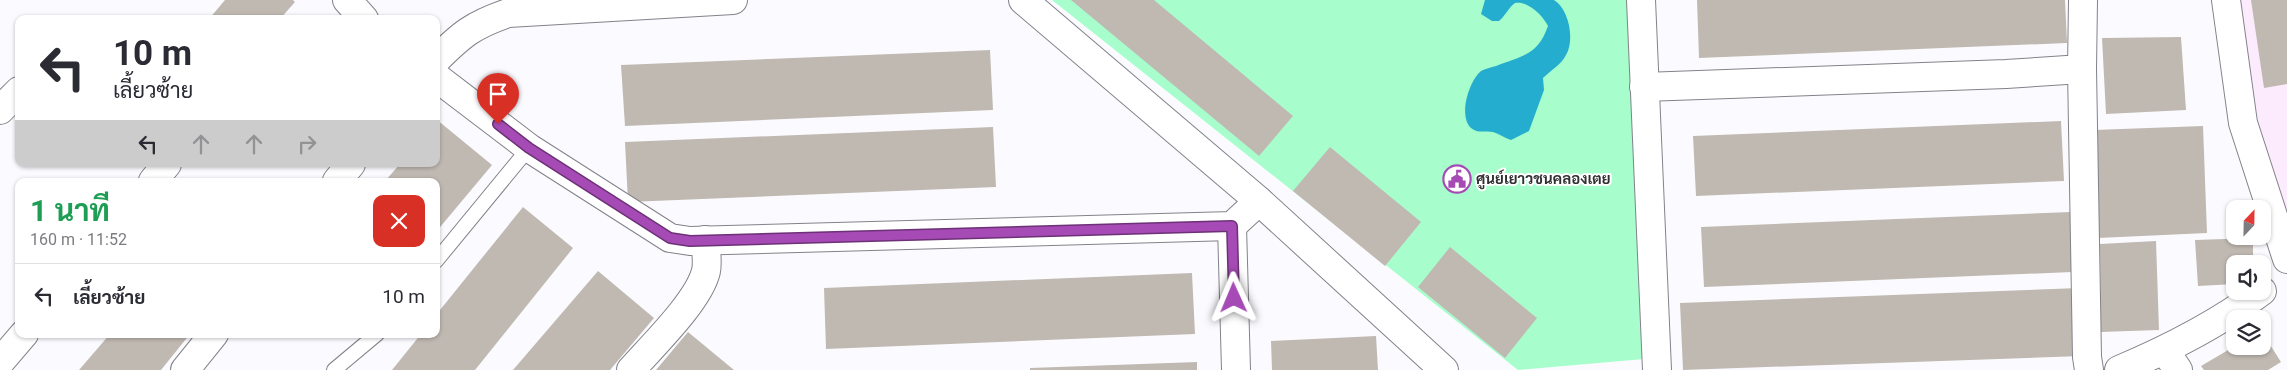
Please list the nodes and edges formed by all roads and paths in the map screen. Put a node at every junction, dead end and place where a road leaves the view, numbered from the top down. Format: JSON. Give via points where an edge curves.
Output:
{"nodes":[{"id":1,"x":347,"y":0,"type":"edge"},
{"id":2,"x":733,"y":0,"type":"edge"},
{"id":3,"x":1023,"y":0,"type":"edge"},
{"id":4,"x":1640,"y":0,"type":"edge"},
{"id":5,"x":2082,"y":0,"type":"edge"},
{"id":6,"x":2226,"y":0,"type":"edge"},
{"id":7,"x":360,"y":15,"type":"edge"},
{"id":8,"x":440,"y":56,"type":"edge"},
{"id":9,"x":2082,"y":69,"type":"junction"},
{"id":10,"x":440,"y":80,"type":"edge"},
{"id":11,"x":1644,"y":87,"type":"junction"},
{"id":12,"x":15,"y":95,"type":"edge"},
{"id":13,"x":0,"y":110,"type":"edge"},
{"id":14,"x":529,"y":148,"type":"junction"},
{"id":15,"x":165,"y":167,"type":"edge"},
{"id":16,"x":349,"y":167,"type":"edge"},
{"id":17,"x":155,"y":178,"type":"edge"},
{"id":18,"x":339,"y":178,"type":"edge"},
{"id":19,"x":1259,"y":201,"type":"junction"},
{"id":20,"x":1232,"y":226,"type":"junction"},
{"id":21,"x":706,"y":240,"type":"junction"},
{"id":22,"x":440,"y":256,"type":"edge"},
{"id":23,"x":2287,"y":259,"type":"edge"},
{"id":24,"x":2287,"y":272,"type":"edge"},
{"id":25,"x":2271,"y":284,"type":"edge"},
{"id":26,"x":2250,"y":300,"type":"edge"},
{"id":27,"x":21,"y":338,"type":"edge"},
{"id":28,"x":211,"y":338,"type":"edge"},
{"id":29,"x":371,"y":338,"type":"edge"},
{"id":30,"x":2172,"y":360,"type":"edge"},
{"id":31,"x":0,"y":362,"type":"edge"},
{"id":32,"x":185,"y":370,"type":"edge"},
{"id":33,"x":334,"y":370,"type":"edge"},
{"id":34,"x":631,"y":370,"type":"edge"},
{"id":35,"x":1236,"y":370,"type":"edge"},
{"id":36,"x":1444,"y":370,"type":"edge"},
{"id":37,"x":1657,"y":370,"type":"edge"},
{"id":38,"x":2089,"y":370,"type":"edge"},
{"id":39,"x":2119,"y":370,"type":"edge"}],
"edges":[{"from":1,"to":7,"type":"street"},
{"from":2,"to":8,"type":"street","via":[[508,13],[480,23]]},
{"from":3,"to":19,"type":"street"},
{"from":4,"to":11,"type":"street"},
{"from":5,"to":9,"type":"street"},
{"from":6,"to":23,"type":"street","via":[[2243,122]]},
{"from":9,"to":11,"type":"street"},
{"from":9,"to":38,"type":"street"},
{"from":10,"to":14,"type":"street"},
{"from":11,"to":37,"type":"street"},
{"from":12,"to":13,"type":"street"},
{"from":14,"to":21,"type":"street","via":[[670,238]]},
{"from":14,"to":22,"type":"lane"},
{"from":15,"to":17,"type":"street"},
{"from":16,"to":18,"type":"street"},
{"from":19,"to":20,"type":"street"},
{"from":19,"to":36,"type":"street"},
{"from":20,"to":21,"type":"street"},
{"from":20,"to":35,"type":"street"},
{"from":21,"to":34,"type":"street","via":[[706,270],[701,283],[687,305]]},
{"from":24,"to":25,"type":"street"},
{"from":26,"to":30,"type":"street"},
{"from":27,"to":31,"type":"street"},
{"from":28,"to":32,"type":"street"},
{"from":29,"to":33,"type":"lane"},
{"from":30,"to":39,"type":"street"}]}
